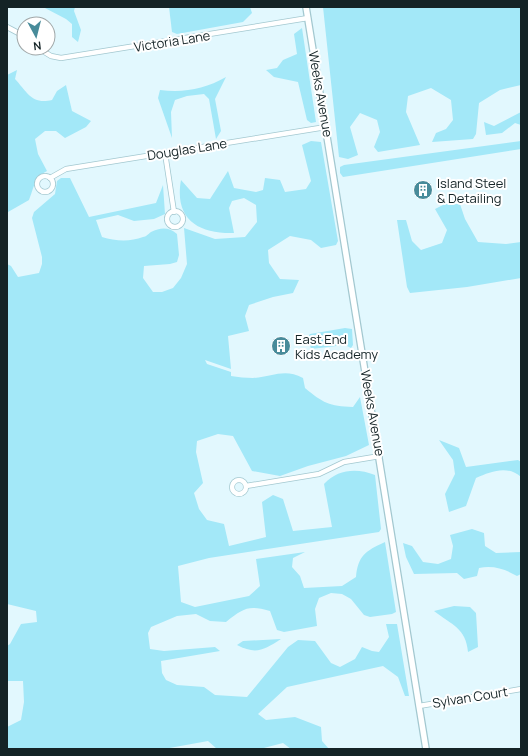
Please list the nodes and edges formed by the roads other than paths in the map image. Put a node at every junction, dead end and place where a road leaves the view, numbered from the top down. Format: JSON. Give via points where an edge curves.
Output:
{"nodes":[{"id":1,"x":306,"y":7,"type":"edge"},
{"id":2,"x":308,"y":18,"type":"junction"},
{"id":3,"x":7,"y":27,"type":"edge"},
{"id":4,"x":16,"y":32,"type":"edge"},
{"id":5,"x":51,"y":56,"type":"edge"},
{"id":6,"x":326,"y":127,"type":"junction"},
{"id":7,"x":165,"y":153,"type":"junction"},
{"id":8,"x":50,"y":178,"type":"dead end"},
{"id":9,"x":174,"y":212,"type":"dead end"},
{"id":10,"x":380,"y":456,"type":"junction"},
{"id":11,"x":246,"y":486,"type":"dead end"},
{"id":12,"x":521,"y":689,"type":"edge"},
{"id":13,"x":419,"y":706,"type":"junction"},
{"id":14,"x":426,"y":749,"type":"edge"}],
"edges":[{"from":1,"to":2,"type":"street","name":"Weeks Avenue"},
{"from":2,"to":5,"type":"street","name":"Victoria Lane","via":[[61,58]]},
{"from":2,"to":6,"type":"street","name":"Weeks Avenue"},
{"from":3,"to":4,"type":"street"},
{"from":6,"to":7,"type":"street","name":"Douglas Lane"},
{"from":6,"to":10,"type":"street","name":"Weeks Avenue"},
{"from":7,"to":8,"type":"street","name":"Douglas Lane","via":[[66,169]]},
{"from":7,"to":9,"type":"street"},
{"from":10,"to":11,"type":"street","via":[[344,462],[319,474]]},
{"from":10,"to":13,"type":"street","name":"Weeks Avenue"},
{"from":12,"to":13,"type":"street","name":"Sylvan Court"},
{"from":13,"to":14,"type":"street","name":"Weeks Avenue"}]}
